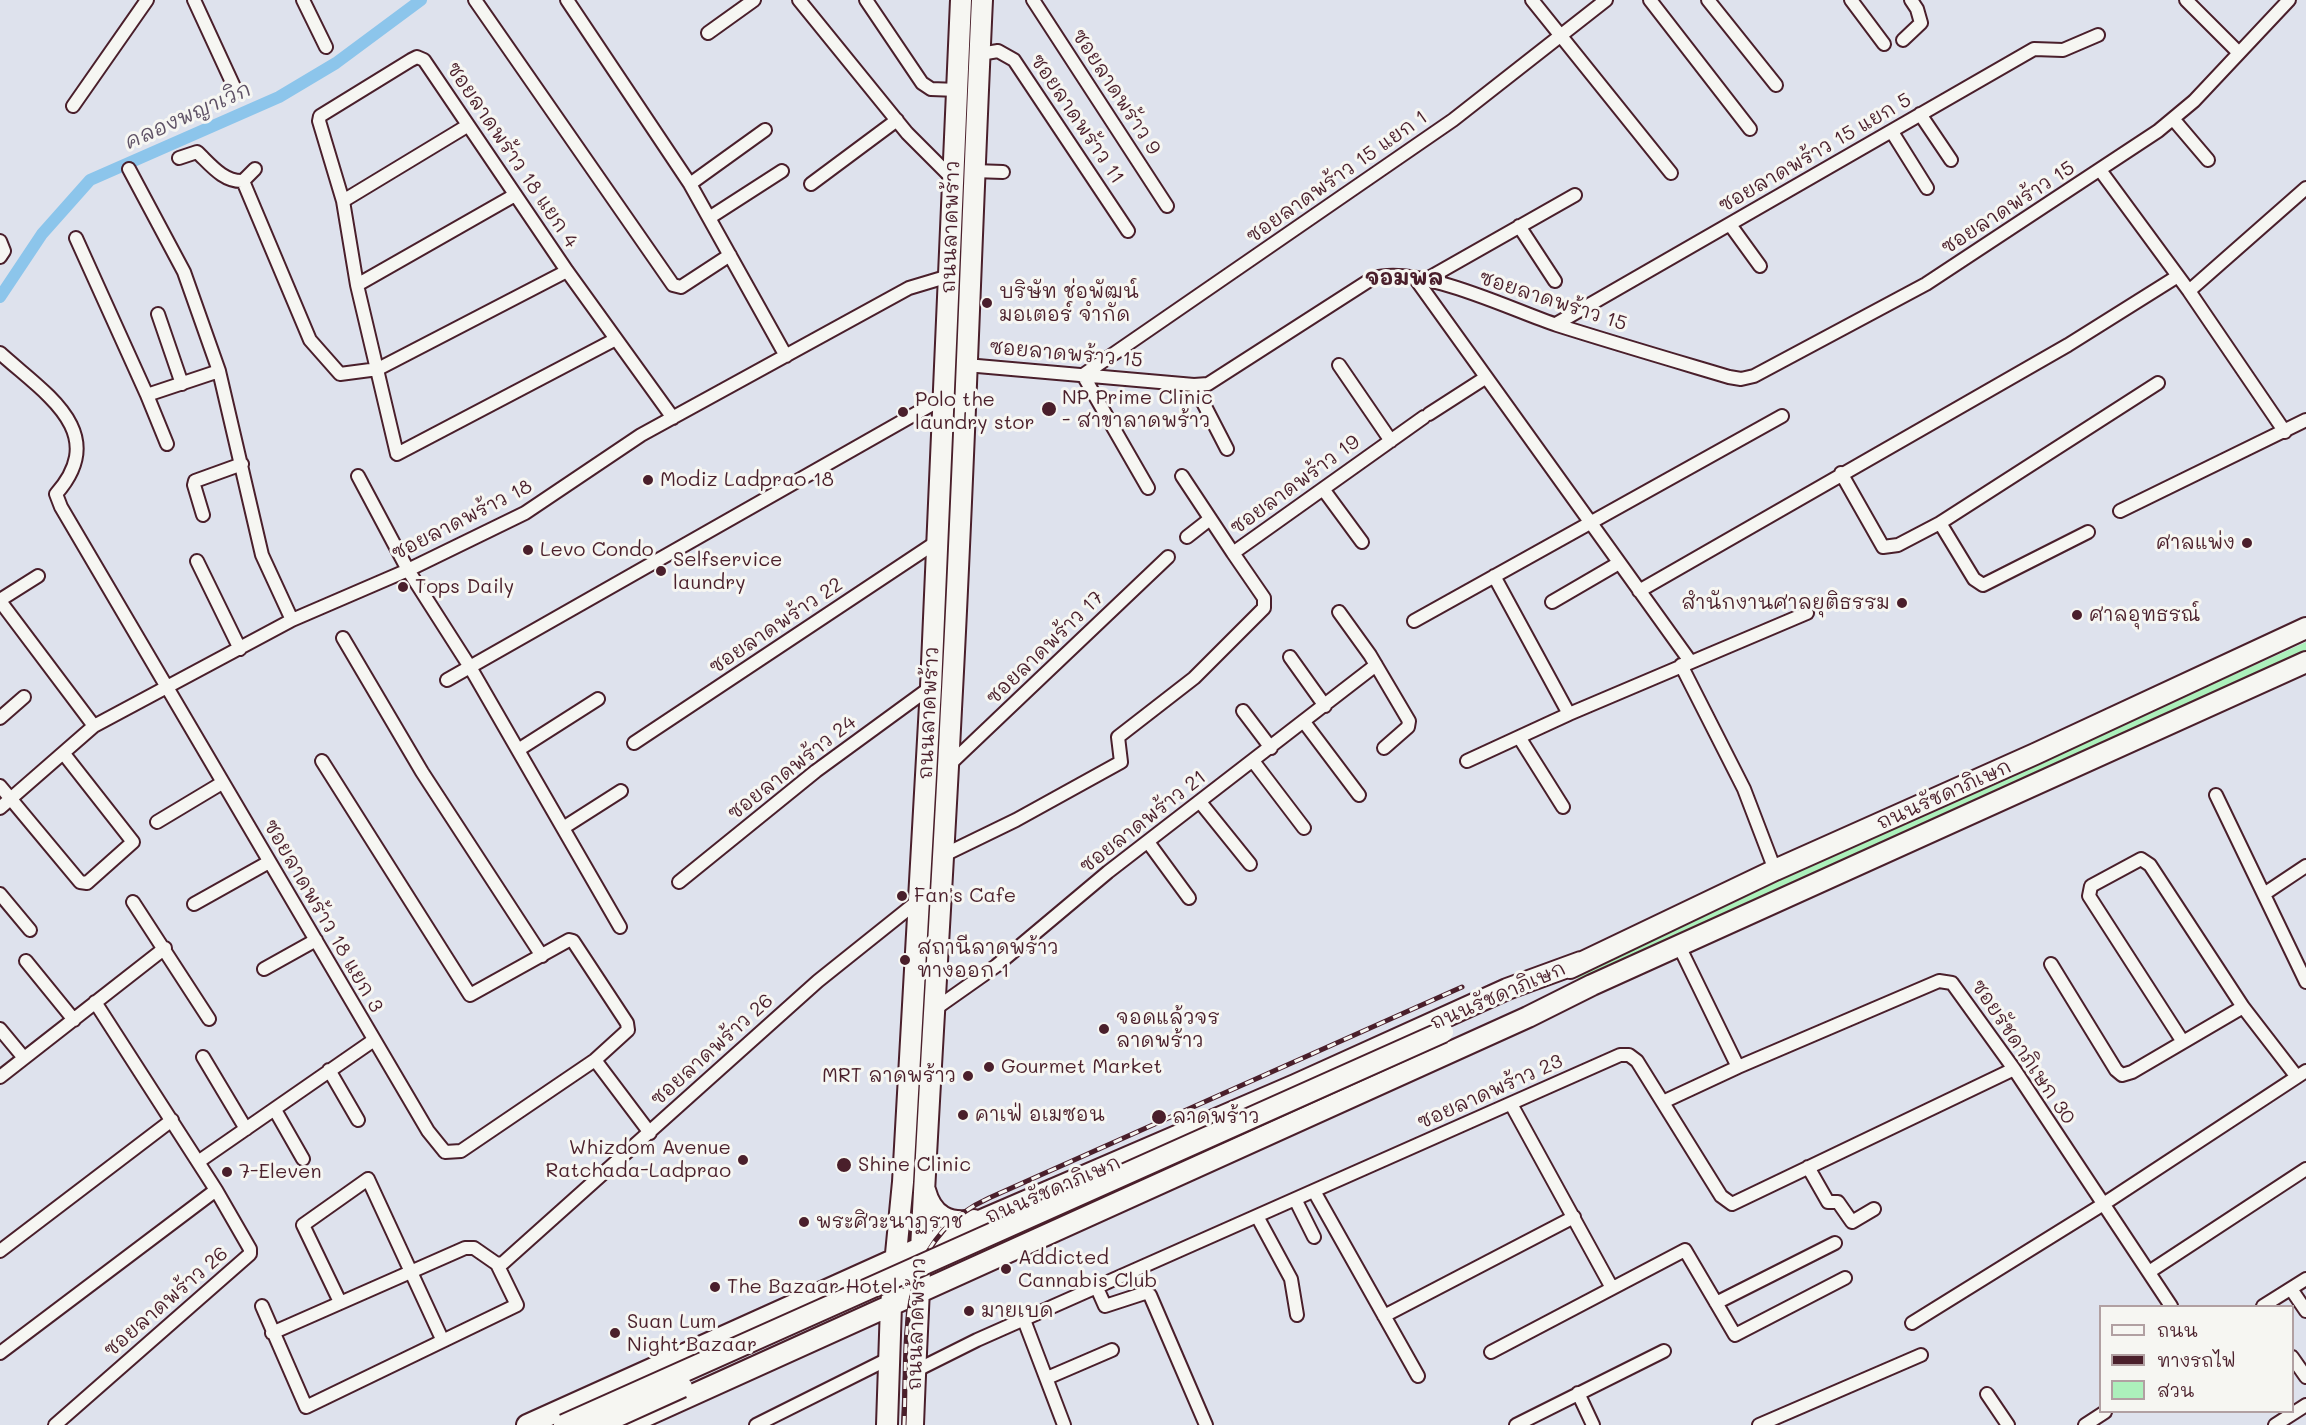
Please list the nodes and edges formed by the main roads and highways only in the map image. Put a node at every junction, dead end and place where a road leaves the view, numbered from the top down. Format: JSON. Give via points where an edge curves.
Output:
{"nodes":[{"id":1,"x":961,"y":0,"type":"edge"},
{"id":2,"x":982,"y":0,"type":"edge"},
{"id":3,"x":946,"y":363,"type":"junction"},
{"id":4,"x":966,"y":365,"type":"junction"},
{"id":5,"x":955,"y":398,"type":"junction"},
{"id":6,"x":2306,"y":628,"type":"edge"},
{"id":7,"x":2306,"y":662,"type":"edge"},
{"id":8,"x":1581,"y":962,"type":"junction"},
{"id":9,"x":1592,"y":985,"type":"junction"},
{"id":10,"x":1445,"y":1038,"type":"junction"},
{"id":11,"x":1204,"y":1124,"type":"junction"},
{"id":12,"x":1224,"y":1156,"type":"junction"},
{"id":13,"x":1126,"y":1159,"type":"junction"},
{"id":14,"x":925,"y":1191,"type":"junction"},
{"id":15,"x":1137,"y":1196,"type":"junction"},
{"id":16,"x":984,"y":1219,"type":"junction"},
{"id":17,"x":920,"y":1247,"type":"junction"},
{"id":18,"x":897,"y":1257,"type":"junction"},
{"id":19,"x":916,"y":1295,"type":"junction"},
{"id":20,"x":891,"y":1305,"type":"junction"},
{"id":21,"x":698,"y":1349,"type":"junction"},
{"id":22,"x":715,"y":1384,"type":"junction"},
{"id":23,"x":597,"y":1394,"type":"junction"},
{"id":24,"x":527,"y":1425,"type":"edge"},
{"id":25,"x":564,"y":1425,"type":"edge"},
{"id":26,"x":598,"y":1425,"type":"edge"},
{"id":27,"x":617,"y":1425,"type":"edge"},
{"id":28,"x":626,"y":1425,"type":"edge"},
{"id":29,"x":887,"y":1425,"type":"edge"},
{"id":30,"x":913,"y":1425,"type":"edge"}],
"edges":[{"from":1,"to":3,"type":"main road","name":"ถนนลาดพร้าว"},
{"from":2,"to":4,"type":"main road","name":"ถนนลาดพร้าว"},
{"from":3,"to":4,"type":"main road"},
{"from":3,"to":5,"type":"main road","name":"ถนนลาดพร้าว"},
{"from":4,"to":5,"type":"main road","name":"ถนนลาดพร้าว"},
{"from":5,"to":14,"type":"main road","name":"ถนนลาดพร้าว","via":[[948,766]]},
{"from":5,"to":18,"type":"main road","name":"ถนนลาดพร้าว","via":[[938,541]]},
{"from":6,"to":8,"type":"main road","name":"ถนนรัชดาภิเษก"},
{"from":7,"to":9,"type":"main road","name":"ถนนรัชดาภิเษก"},
{"from":8,"to":10,"type":"main road","name":"ถนนรัชดาภิเษก"},
{"from":8,"to":11,"type":"main road","name":"ถนนรัชดาภิเษก","via":[[1507,989]]},
{"from":9,"to":10,"type":"main road","name":"ถนนรัชดาภิเษก"},
{"from":9,"to":12,"type":"main road","name":"ถนนรัชดาภิเษก"},
{"from":10,"to":25,"type":"main road","name":"ถนนรัชดาภิเษก","bridge":true},
{"from":10,"to":26,"type":"main road","name":"ถนนรัชดาภิเษก","bridge":true},
{"from":11,"to":12,"type":"main road","via":[[1196,1134],[1202,1149]]},
{"from":11,"to":13,"type":"main road","name":"ถนนรัชดาภิเษก"},
{"from":12,"to":15,"type":"main road","name":"ถนนรัชดาภิเษก"},
{"from":13,"to":15,"type":"main road","via":[[1112,1174],[1121,1192]]},
{"from":13,"to":16,"type":"main road","name":"ถนนรัชดาภิเษก"},
{"from":14,"to":16,"type":"main road","via":[[933,1210],[943,1218],[962,1222]]},
{"from":14,"to":17,"type":"main road","name":"ถนนลาดพร้าว"},
{"from":15,"to":19,"type":"main road","name":"ถนนรัชดาภิเษก"},
{"from":16,"to":17,"type":"main road","name":"ถนนรัชดาภิเษก"},
{"from":17,"to":18,"type":"main road","name":"ถนนรัชดาภิเษก"},
{"from":17,"to":19,"type":"main road","name":"ถนนลาดพร้าว"},
{"from":18,"to":20,"type":"main road","name":"ถนนลาดพร้าว"},
{"from":18,"to":21,"type":"main road","name":"ถนนรัชดาภิเษก"},
{"from":19,"to":20,"type":"main road","name":"ถนนรัชดาภิเษก"},
{"from":19,"to":30,"type":"main road","name":"ถนนลาดพร้าว"},
{"from":20,"to":22,"type":"main road","name":"ถนนรัชดาภิเษก"},
{"from":20,"to":29,"type":"main road","name":"ถนนลาดพร้าว"},
{"from":21,"to":22,"type":"main road","via":[[711,1352],[721,1366],[722,1373]]},
{"from":21,"to":23,"type":"main road","name":"ถนนรัชดาภิเษก"},
{"from":22,"to":28,"type":"main road","name":"ถนนรัชดาภิเษก"},
{"from":23,"to":24,"type":"main road","name":"ถนนรัชดาภิเษก"},
{"from":23,"to":27,"type":"main road","via":[[616,1400],[622,1417]]}]}
